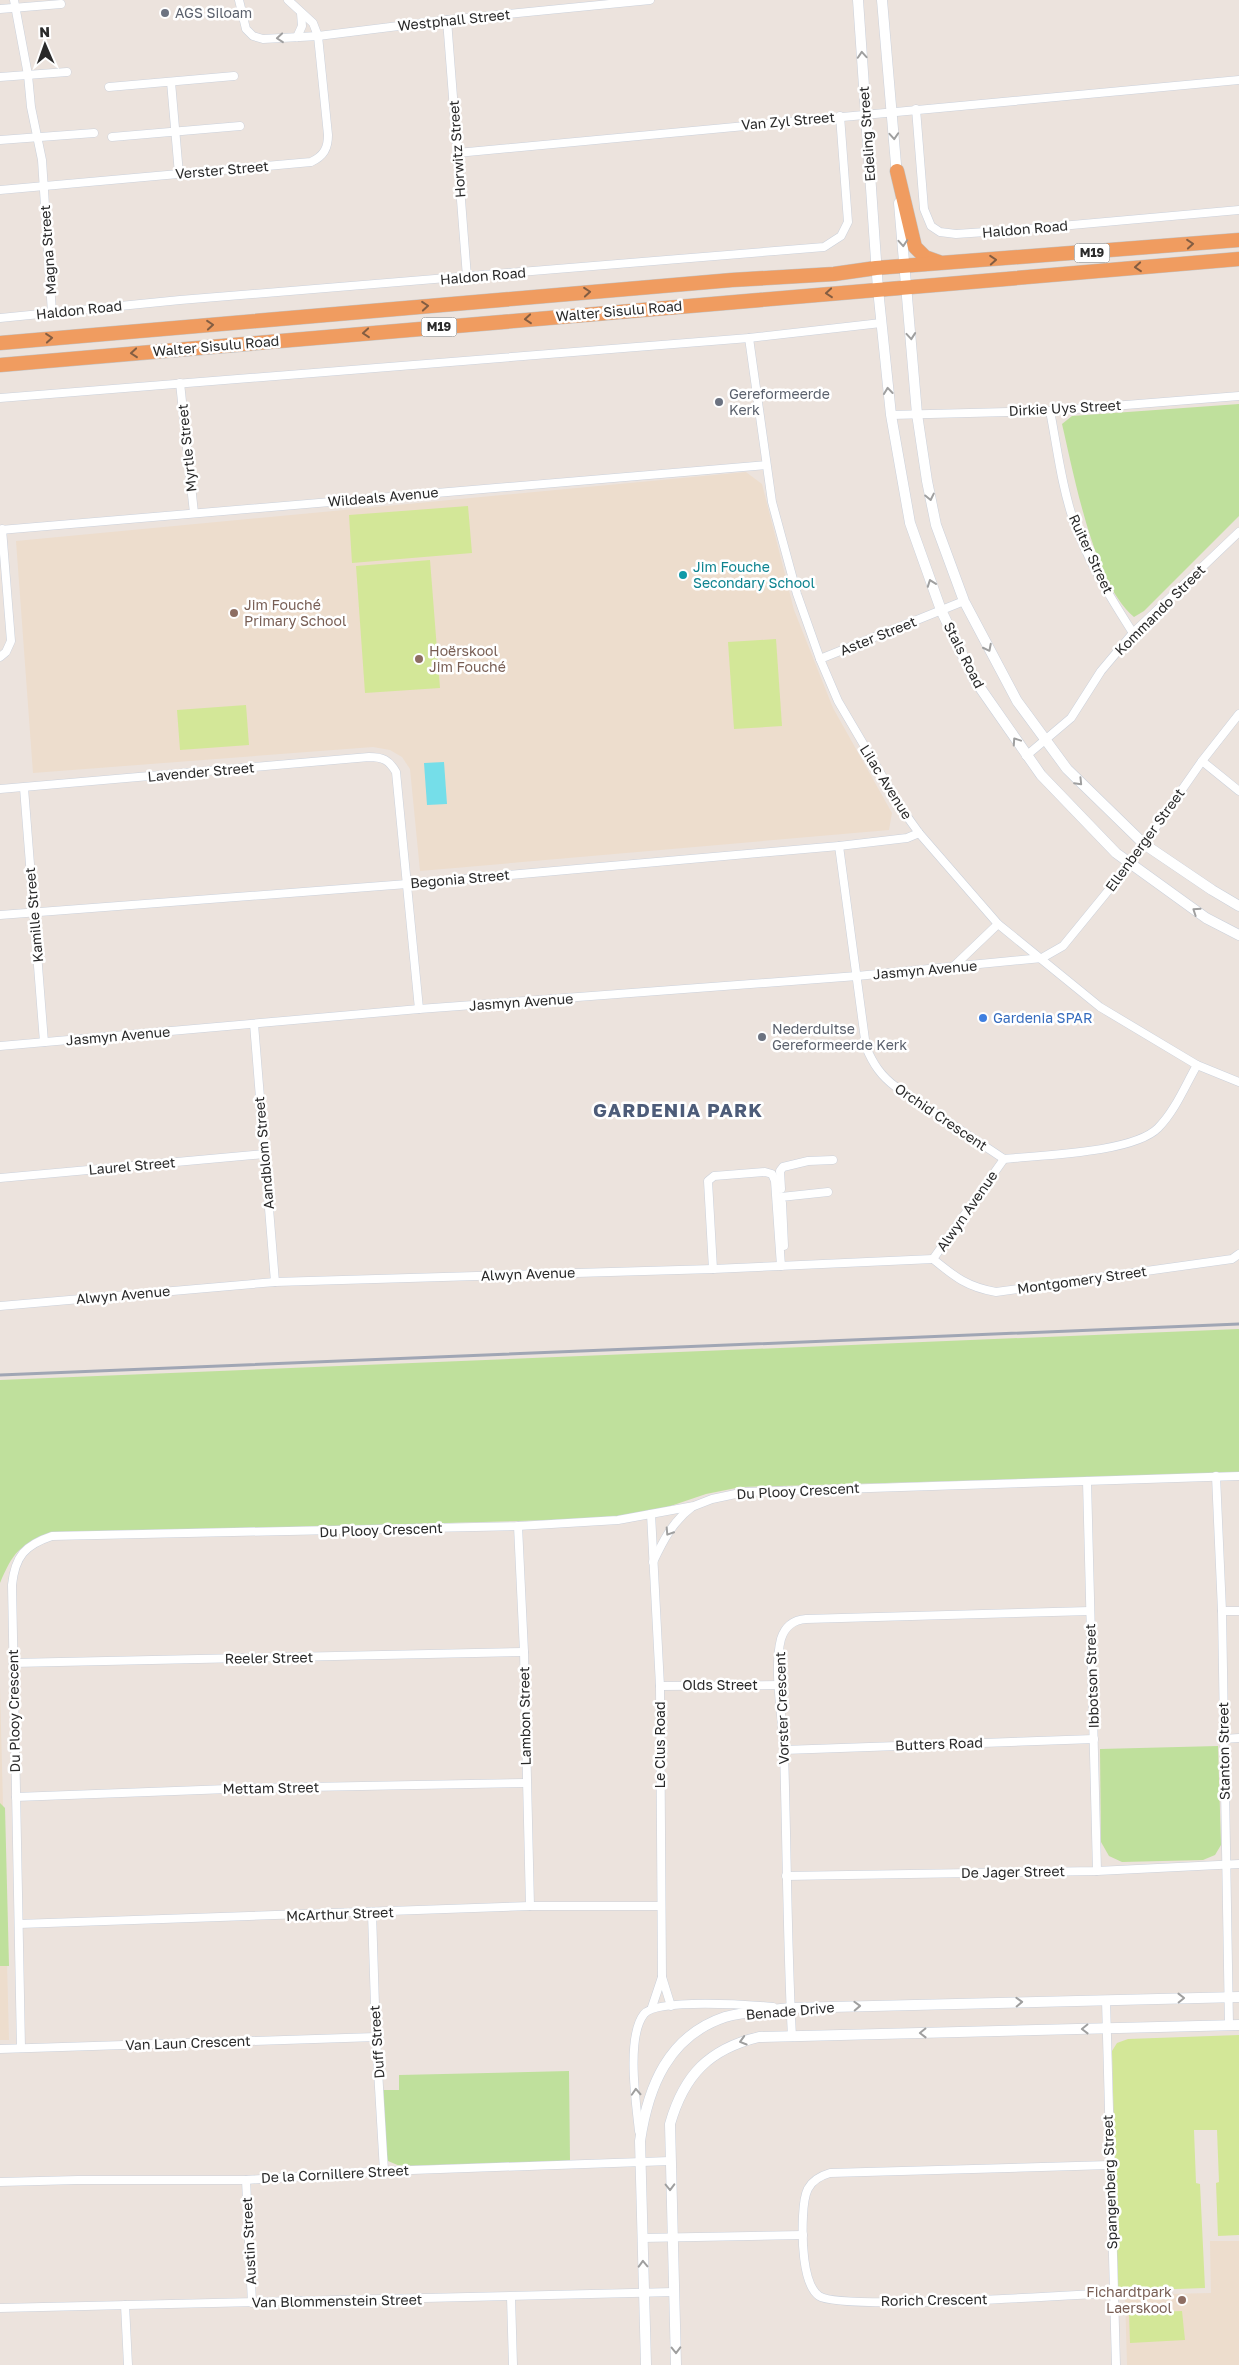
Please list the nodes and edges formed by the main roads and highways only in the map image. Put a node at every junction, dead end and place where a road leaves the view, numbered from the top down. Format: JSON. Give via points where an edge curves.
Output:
{"nodes":[{"id":1,"x":897,"y":172,"type":"road end"},
{"id":2,"x":1239,"y":240,"type":"edge"},
{"id":3,"x":1170,"y":246,"type":"junction"},
{"id":4,"x":1069,"y":255,"type":"junction"},
{"id":5,"x":1239,"y":259,"type":"edge"},
{"id":6,"x":944,"y":264,"type":"junction"},
{"id":7,"x":1171,"y":265,"type":"junction"},
{"id":8,"x":1071,"y":273,"type":"junction"},
{"id":9,"x":0,"y":343,"type":"edge"},
{"id":10,"x":0,"y":365,"type":"edge"}],
"edges":[{"from":1,"to":6,"type":"highway","via":[[915,247],[925,256]]},
{"from":3,"to":2,"type":"highway","name":"Walter Sisulu Road","number":"M19","one_way":true},
{"from":3,"to":4,"type":"highway","name":"Walter Sisulu Road","number":"M19"},
{"from":3,"to":7,"type":"highway"},
{"from":6,"to":4,"type":"highway","name":"Walter Sisulu Road","number":"M19","one_way":true},
{"from":4,"to":8,"type":"highway"},
{"from":5,"to":7,"type":"highway","name":"Walter Sisulu Road","number":"M19"},
{"from":9,"to":6,"type":"highway","name":"Walter Sisulu Road","number":"M19","one_way":true},
{"from":7,"to":8,"type":"highway","name":"Walter Sisulu Road","number":"M19","one_way":true},
{"from":8,"to":10,"type":"highway","name":"Walter Sisulu Road","number":"M19","one_way":true}]}
